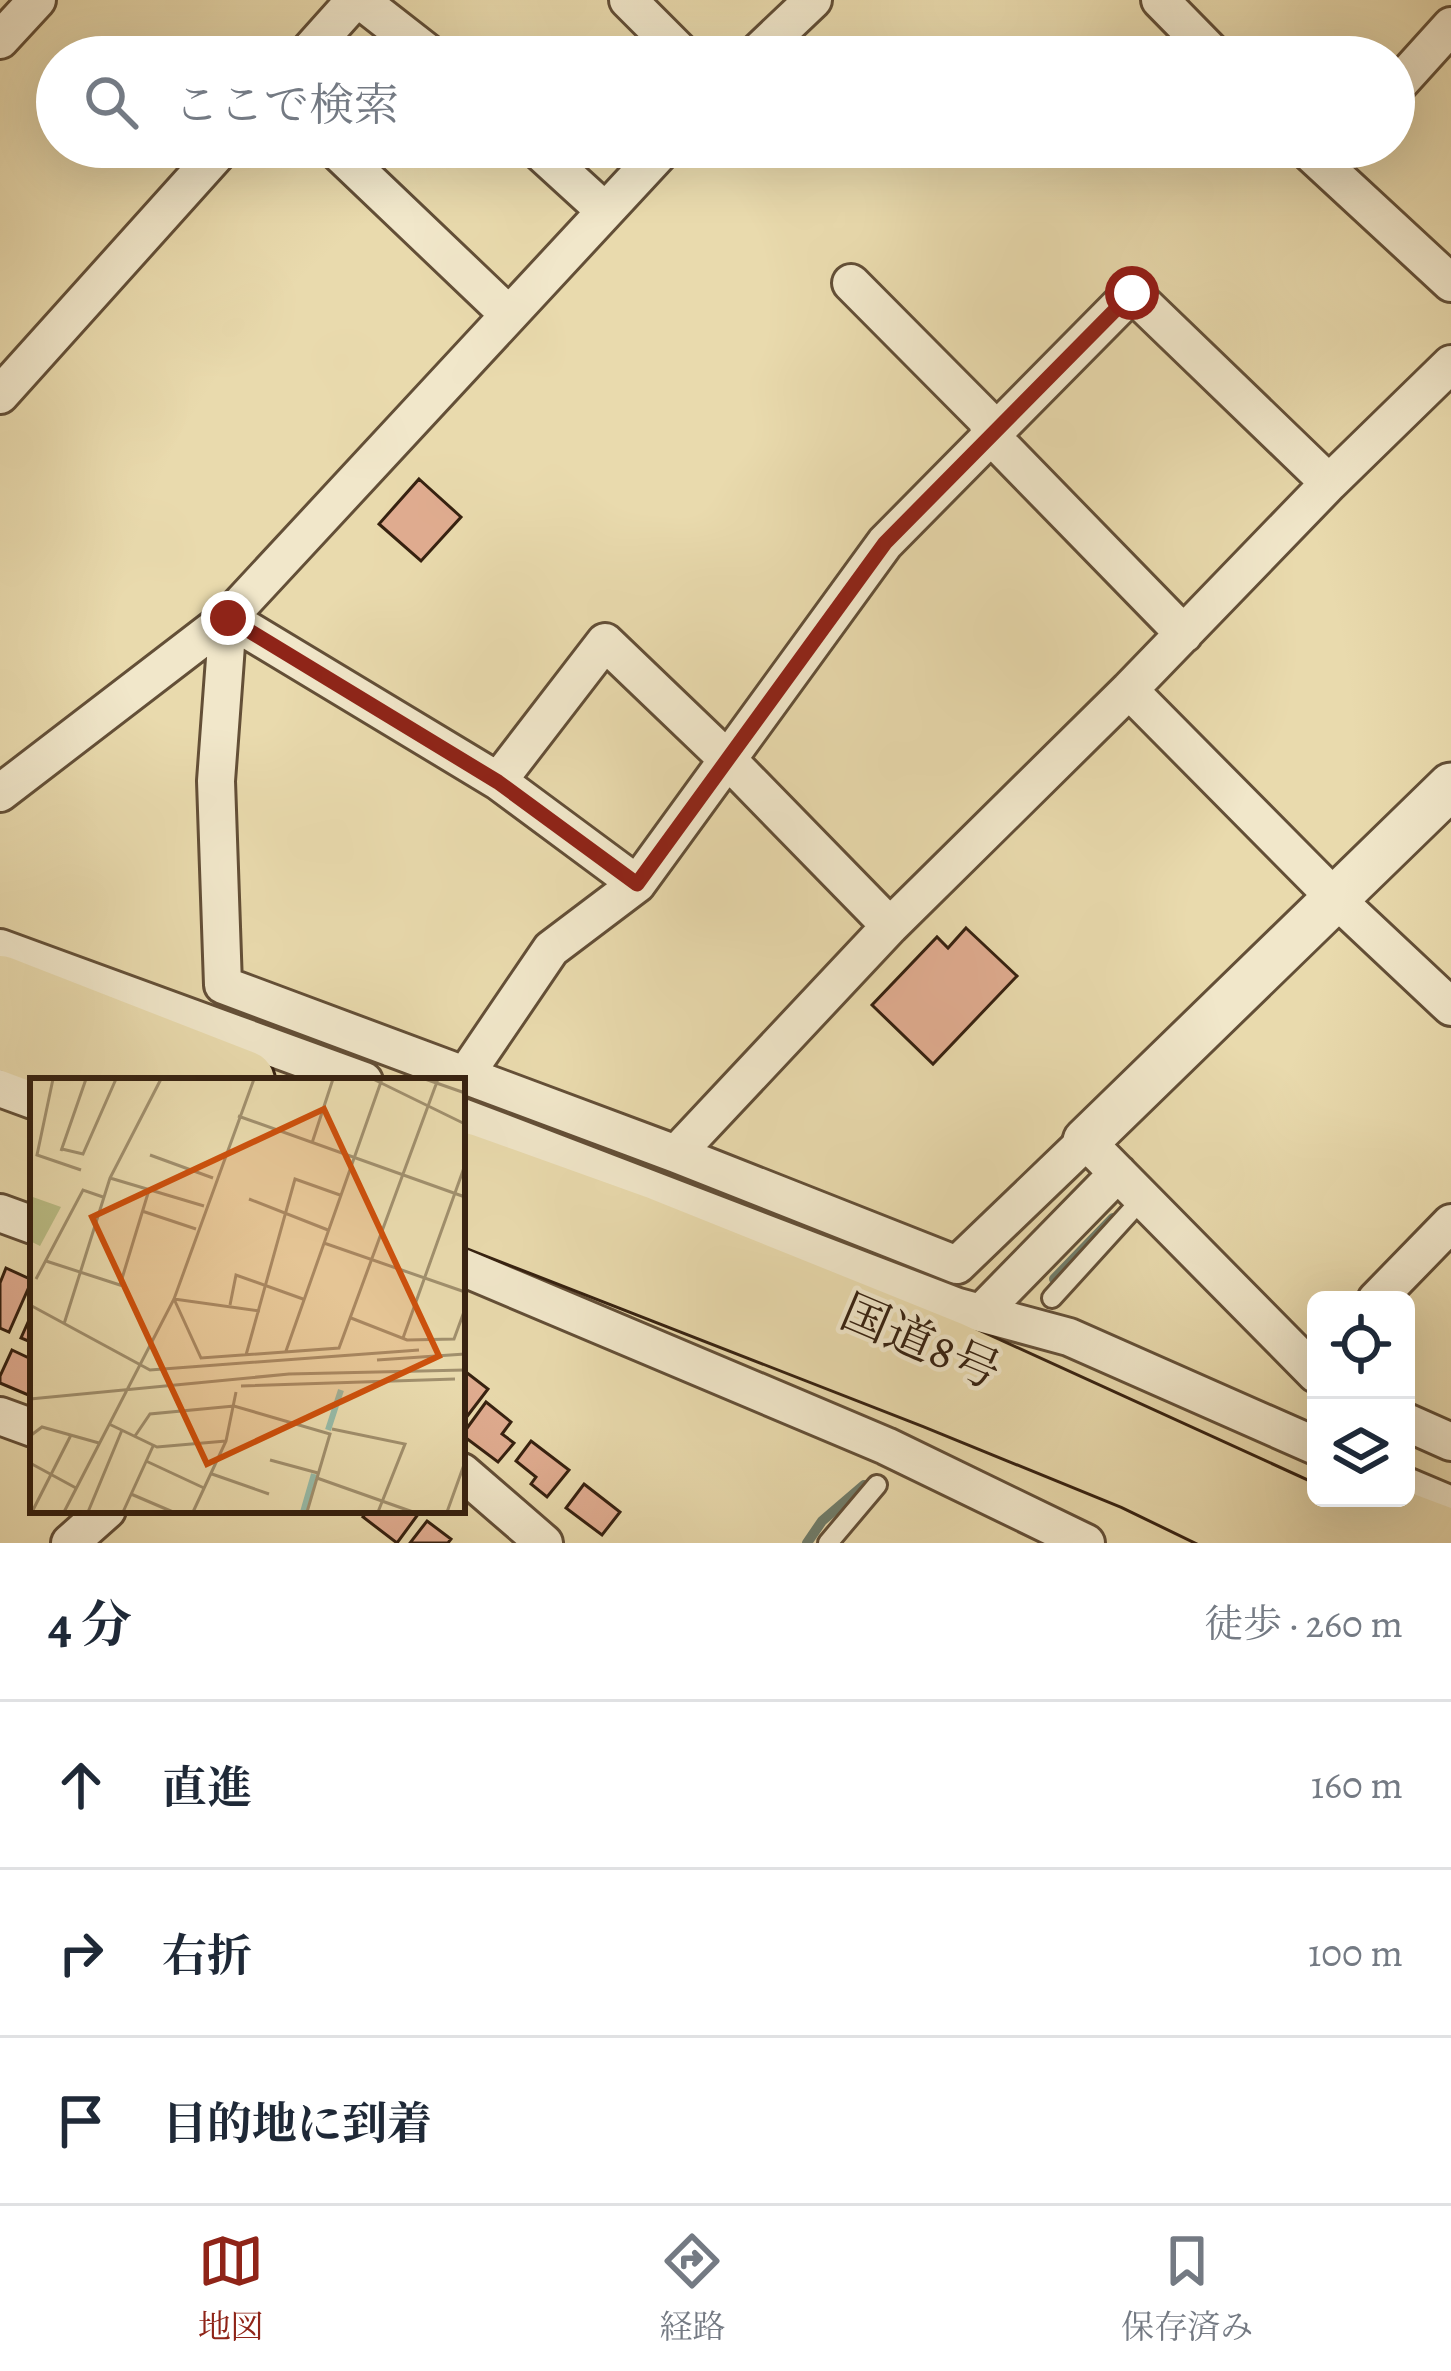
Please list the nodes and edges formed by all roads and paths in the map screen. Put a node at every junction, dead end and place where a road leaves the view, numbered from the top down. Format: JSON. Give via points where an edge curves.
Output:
{"nodes":[{"id":1,"x":37,"y":0,"type":"edge"},
{"id":2,"x":358,"y":0,"type":"edge"},
{"id":3,"x":628,"y":0,"type":"edge"},
{"id":4,"x":813,"y":0,"type":"edge"},
{"id":5,"x":1160,"y":0,"type":"edge"},
{"id":6,"x":1451,"y":26,"type":"edge"},
{"id":7,"x":324,"y":36,"type":"edge"},
{"id":8,"x":405,"y":36,"type":"edge"},
{"id":9,"x":664,"y":36,"type":"edge"},
{"id":10,"x":775,"y":36,"type":"edge"},
{"id":11,"x":1195,"y":36,"type":"edge"},
{"id":12,"x":0,"y":40,"type":"edge"},
{"id":13,"x":1415,"y":66,"type":"edge"},
{"id":14,"x":204,"y":168,"type":"edge"},
{"id":15,"x":355,"y":168,"type":"edge"},
{"id":16,"x":558,"y":168,"type":"edge"},
{"id":17,"x":646,"y":168,"type":"edge"},
{"id":18,"x":1328,"y":168,"type":"edge"},
{"id":19,"x":605,"y":212,"type":"junction"},
{"id":20,"x":850,"y":283,"type":"dead end"},
{"id":21,"x":1451,"y":283,"type":"edge"},
{"id":22,"x":508,"y":314,"type":"junction"},
{"id":23,"x":1451,"y":364,"type":"edge"},
{"id":24,"x":0,"y":395,"type":"edge"},
{"id":25,"x":992,"y":437,"type":"junction"},
{"id":26,"x":1329,"y":483,"type":"junction"},
{"id":27,"x":228,"y":618,"type":"junction"},
{"id":28,"x":1184,"y":634,"type":"junction"},
{"id":29,"x":1130,"y":690,"type":"junction"},
{"id":30,"x":728,"y":759,"type":"junction"},
{"id":31,"x":498,"y":782,"type":"junction"},
{"id":32,"x":1451,"y":786,"type":"edge"},
{"id":33,"x":0,"y":793,"type":"edge"},
{"id":34,"x":637,"y":884,"type":"junction"},
{"id":35,"x":1336,"y":899,"type":"junction"},
{"id":36,"x":890,"y":926,"type":"junction"},
{"id":37,"x":0,"y":948,"type":"edge"},
{"id":38,"x":1451,"y":1007,"type":"edge"},
{"id":39,"x":19,"y":1044,"type":"edge"},
{"id":40,"x":464,"y":1077,"type":"junction"},
{"id":41,"x":108,"y":1078,"type":"edge"},
{"id":42,"x":226,"y":1078,"type":"edge"},
{"id":43,"x":356,"y":1078,"type":"edge"},
{"id":44,"x":465,"y":1118,"type":"edge"},
{"id":45,"x":676,"y":1154,"type":"junction"},
{"id":46,"x":465,"y":1164,"type":"edge"},
{"id":47,"x":1115,"y":1171,"type":"junction"},
{"id":48,"x":0,"y":1213,"type":"edge"},
{"id":49,"x":465,"y":1214,"type":"edge"},
{"id":50,"x":1451,"y":1223,"type":"edge"},
{"id":51,"x":30,"y":1224,"type":"edge"},
{"id":52,"x":465,"y":1269,"type":"edge"},
{"id":53,"x":636,"y":1280,"type":"junction"},
{"id":54,"x":1385,"y":1291,"type":"edge"},
{"id":55,"x":1052,"y":1298,"type":"dead end"},
{"id":56,"x":965,"y":1332,"type":"junction"},
{"id":57,"x":1307,"y":1360,"type":"edge"},
{"id":58,"x":0,"y":1416,"type":"edge"},
{"id":59,"x":1415,"y":1426,"type":"edge"},
{"id":60,"x":30,"y":1427,"type":"edge"},
{"id":61,"x":1307,"y":1442,"type":"edge"},
{"id":62,"x":1451,"y":1442,"type":"edge"},
{"id":63,"x":465,"y":1475,"type":"edge"},
{"id":64,"x":877,"y":1485,"type":"dead end"},
{"id":65,"x":1307,"y":1486,"type":"edge"},
{"id":66,"x":1415,"y":1490,"type":"edge"},
{"id":67,"x":1451,"y":1505,"type":"edge"},
{"id":68,"x":1363,"y":1507,"type":"edge"},
{"id":69,"x":103,"y":1513,"type":"edge"},
{"id":70,"x":1451,"y":1540,"type":"edge"},
{"id":71,"x":70,"y":1543,"type":"edge"},
{"id":72,"x":544,"y":1543,"type":"edge"},
{"id":73,"x":828,"y":1543,"type":"edge"},
{"id":74,"x":1086,"y":1543,"type":"edge"},
{"id":75,"x":1177,"y":1543,"type":"edge"},
{"id":76,"x":1267,"y":1543,"type":"edge"},
{"id":77,"x":1370,"y":1543,"type":"edge"}],
"edges":[{"from":1,"to":12,"type":"street"},
{"from":2,"to":7,"type":"street"},
{"from":2,"to":8,"type":"street"},
{"from":3,"to":9,"type":"street"},
{"from":4,"to":10,"type":"street"},
{"from":5,"to":11,"type":"street"},
{"from":6,"to":13,"type":"street"},
{"from":14,"to":24,"type":"street"},
{"from":15,"to":22,"type":"street"},
{"from":16,"to":19,"type":"street"},
{"from":17,"to":19,"type":"street"},
{"from":18,"to":21,"type":"street"},
{"from":19,"to":22,"type":"street"},
{"from":20,"to":25,"type":"street","via":[[986,419]]},
{"from":22,"to":27,"type":"street"},
{"from":23,"to":26,"type":"street"},
{"from":25,"to":26,"type":"street","via":[[1132,293]]},
{"from":25,"to":28,"type":"street"},
{"from":25,"to":30,"type":"street","via":[[885,543]]},
{"from":26,"to":28,"type":"street"},
{"from":27,"to":31,"type":"street"},
{"from":27,"to":33,"type":"street"},
{"from":27,"to":40,"type":"street","via":[[216,781],[224,985]]},
{"from":28,"to":29,"type":"street"},
{"from":29,"to":35,"type":"street"},
{"from":29,"to":36,"type":"street"},
{"from":30,"to":31,"type":"street","via":[[605,642]]},
{"from":30,"to":34,"type":"street"},
{"from":30,"to":36,"type":"street"},
{"from":31,"to":34,"type":"street"},
{"from":32,"to":35,"type":"street"},
{"from":34,"to":40,"type":"street","via":[[551,949]]},
{"from":35,"to":38,"type":"street"},
{"from":35,"to":47,"type":"street"},
{"from":36,"to":45,"type":"street"},
{"from":37,"to":43,"type":"street"},
{"from":39,"to":41,"type":"highway"},
{"from":39,"to":42,"type":"highway"},
{"from":40,"to":45,"type":"street"},
{"from":44,"to":56,"type":"street"},
{"from":45,"to":47,"type":"street","via":[[957,1265]]},
{"from":46,"to":56,"type":"highway","name":"国道8号"},
{"from":47,"to":55,"type":"lane"},
{"from":47,"to":56,"type":"street"},
{"from":47,"to":57,"type":"street"},
{"from":48,"to":51,"type":"street"},
{"from":49,"to":53,"type":"highway","name":"国道8号"},
{"from":50,"to":54,"type":"street"},
{"from":52,"to":74,"type":"street","via":[[886,1446]]},
{"from":53,"to":75,"type":"highway","via":[[930,1432]]},
{"from":53,"to":76,"type":"highway","name":"国道8号","via":[[1114,1471]]},
{"from":56,"to":61,"type":"street","via":[[1069,1337]]},
{"from":56,"to":65,"type":"highway"},
{"from":56,"to":77,"type":"highway","name":"国道8号"},
{"from":58,"to":60,"type":"street"},
{"from":59,"to":62,"type":"street"},
{"from":63,"to":72,"type":"street"},
{"from":64,"to":73,"type":"lane"},
{"from":66,"to":67,"type":"street"},
{"from":68,"to":70,"type":"highway"},
{"from":69,"to":71,"type":"street"}]}
